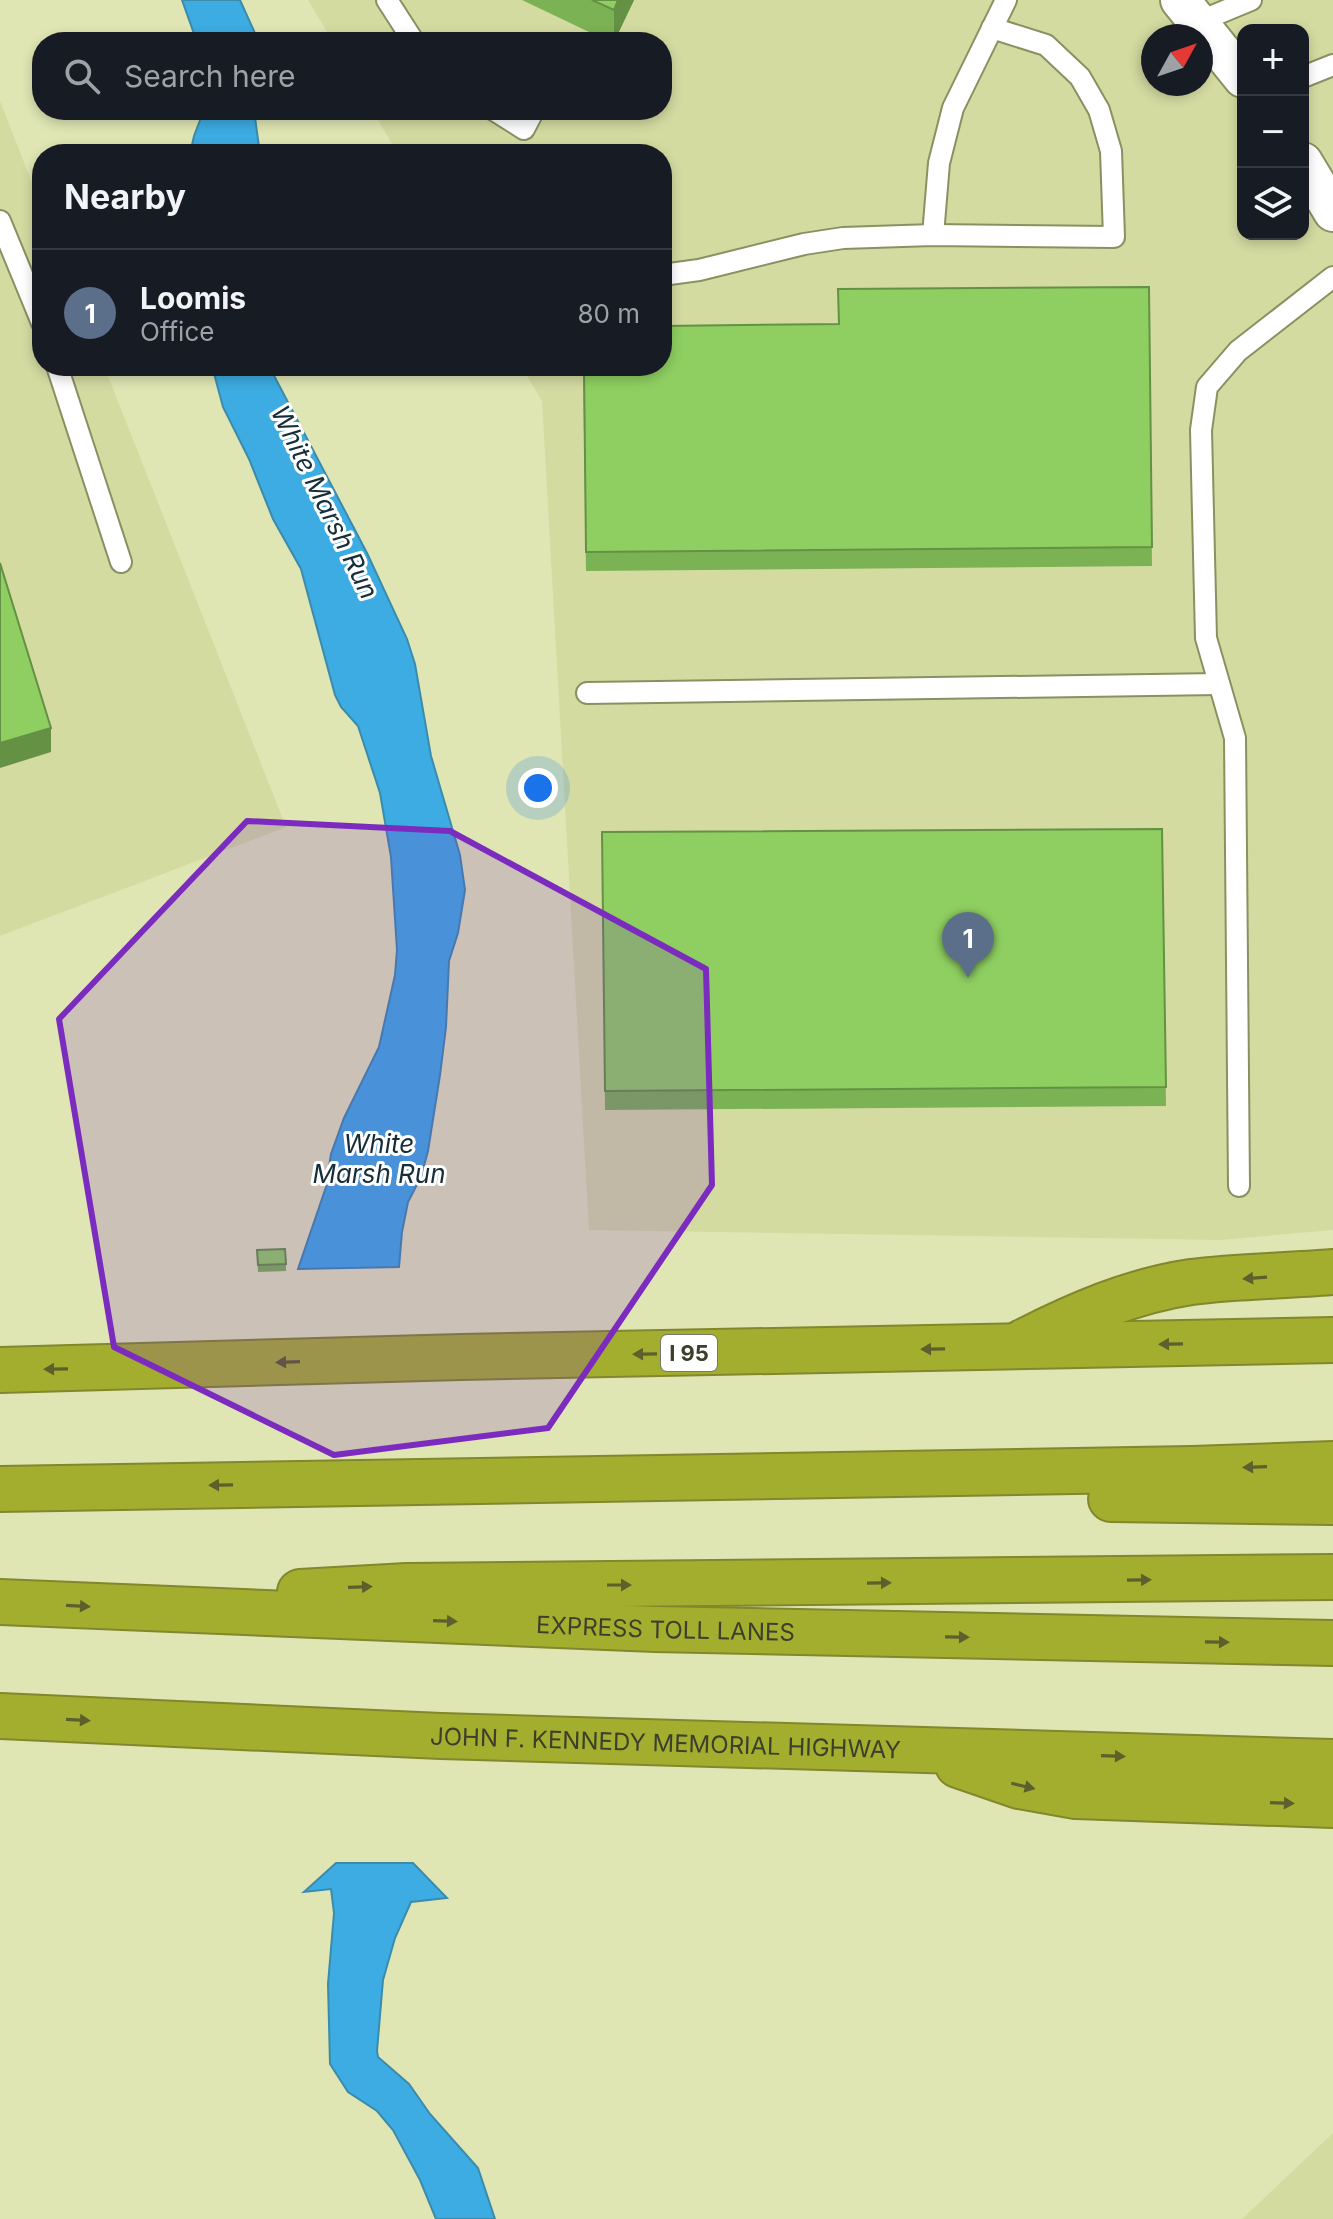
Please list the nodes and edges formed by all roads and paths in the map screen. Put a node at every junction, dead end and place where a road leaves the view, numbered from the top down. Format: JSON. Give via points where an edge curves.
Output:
{"nodes":[{"id":1,"x":387,"y":0,"type":"edge"},
{"id":2,"x":1006,"y":0,"type":"edge"},
{"id":3,"x":1251,"y":0,"type":"edge"},
{"id":4,"x":1185,"y":6,"type":"edge"},
{"id":5,"x":992,"y":28,"type":"junction"},
{"id":6,"x":408,"y":32,"type":"edge"},
{"id":7,"x":1333,"y":65,"type":"edge"},
{"id":8,"x":1237,"y":71,"type":"edge"},
{"id":9,"x":1309,"y":75,"type":"edge"},
{"id":10,"x":510,"y":120,"type":"edge"},
{"id":11,"x":529,"y":120,"type":"edge"},
{"id":12,"x":1307,"y":168,"type":"edge"},
{"id":13,"x":1333,"y":212,"type":"edge"},
{"id":14,"x":0,"y":221,"type":"edge"},
{"id":15,"x":933,"y":235,"type":"junction"},
{"id":16,"x":672,"y":274,"type":"edge"},
{"id":17,"x":1333,"y":277,"type":"edge"},
{"id":18,"x":32,"y":299,"type":"edge"},
{"id":19,"x":60,"y":376,"type":"edge"},
{"id":20,"x":121,"y":562,"type":"dead end"},
{"id":21,"x":1219,"y":684,"type":"junction"},
{"id":22,"x":587,"y":693,"type":"dead end"},
{"id":23,"x":1239,"y":1186,"type":"dead end"},
{"id":24,"x":1333,"y":1272,"type":"edge"},
{"id":25,"x":1333,"y":1340,"type":"edge"},
{"id":26,"x":1011,"y":1348,"type":"junction"},
{"id":27,"x":0,"y":1370,"type":"edge"},
{"id":28,"x":1333,"y":1464,"type":"edge"},
{"id":29,"x":299,"y":1484,"type":"junction"},
{"id":30,"x":0,"y":1489,"type":"edge"},
{"id":31,"x":1333,"y":1502,"type":"edge"},
{"id":32,"x":1333,"y":1577,"type":"edge"},
{"id":33,"x":0,"y":1602,"type":"edge"},
{"id":34,"x":171,"y":1611,"type":"junction"},
{"id":35,"x":1333,"y":1643,"type":"edge"},
{"id":36,"x":0,"y":1716,"type":"edge"},
{"id":37,"x":923,"y":1751,"type":"junction"},
{"id":38,"x":1333,"y":1762,"type":"edge"},
{"id":39,"x":1333,"y":1805,"type":"edge"}],
"edges":[{"from":1,"to":6,"type":"lane"},
{"from":2,"to":5,"type":"lane"},
{"from":3,"to":4,"type":"lane"},
{"from":4,"to":8,"type":"street"},
{"from":5,"to":15,"type":"lane","via":[[944,136]]},
{"from":5,"to":15,"type":"lane","via":[[1046,45],[1080,77],[1099,110],[1111,151],[1114,237]]},
{"from":7,"to":9,"type":"lane"},
{"from":10,"to":11,"type":"lane","via":[[524,129]]},
{"from":12,"to":13,"type":"street"},
{"from":14,"to":18,"type":"lane"},
{"from":15,"to":16,"type":"lane","via":[[843,238]]},
{"from":17,"to":21,"type":"lane","via":[[1238,351],[1207,387],[1201,430],[1206,638]]},
{"from":19,"to":20,"type":"lane"},
{"from":21,"to":22,"type":"lane"},
{"from":21,"to":23,"type":"lane","via":[[1235,738]]},
{"from":24,"to":26,"type":"highway","one_way":true,"via":[[1191,1282],[1153,1290],[1083,1313]]},
{"from":25,"to":26,"type":"highway","number":"I 95","one_way":true},
{"from":26,"to":27,"type":"highway","number":"I 95","one_way":true},
{"from":28,"to":29,"type":"highway","one_way":true},
{"from":29,"to":30,"type":"highway","one_way":true},
{"from":29,"to":31,"type":"highway"},
{"from":34,"to":32,"type":"highway","one_way":true,"via":[[279,1593],[407,1586]]},
{"from":33,"to":34,"type":"highway","name":"EXPRESS TOLL LANES","one_way":true},
{"from":34,"to":35,"type":"highway","name":"EXPRESS TOLL LANES","one_way":true,"via":[[655,1629]]},
{"from":36,"to":37,"type":"highway","name":"JOHN F. KENNEDY MEMORIAL HIGHWAY","one_way":true},
{"from":37,"to":38,"type":"highway","name":"JOHN F. KENNEDY MEMORIAL HIGHWAY","one_way":true},
{"from":37,"to":39,"type":"highway","one_way":true,"via":[[1019,1786],[1076,1796]]}]}
